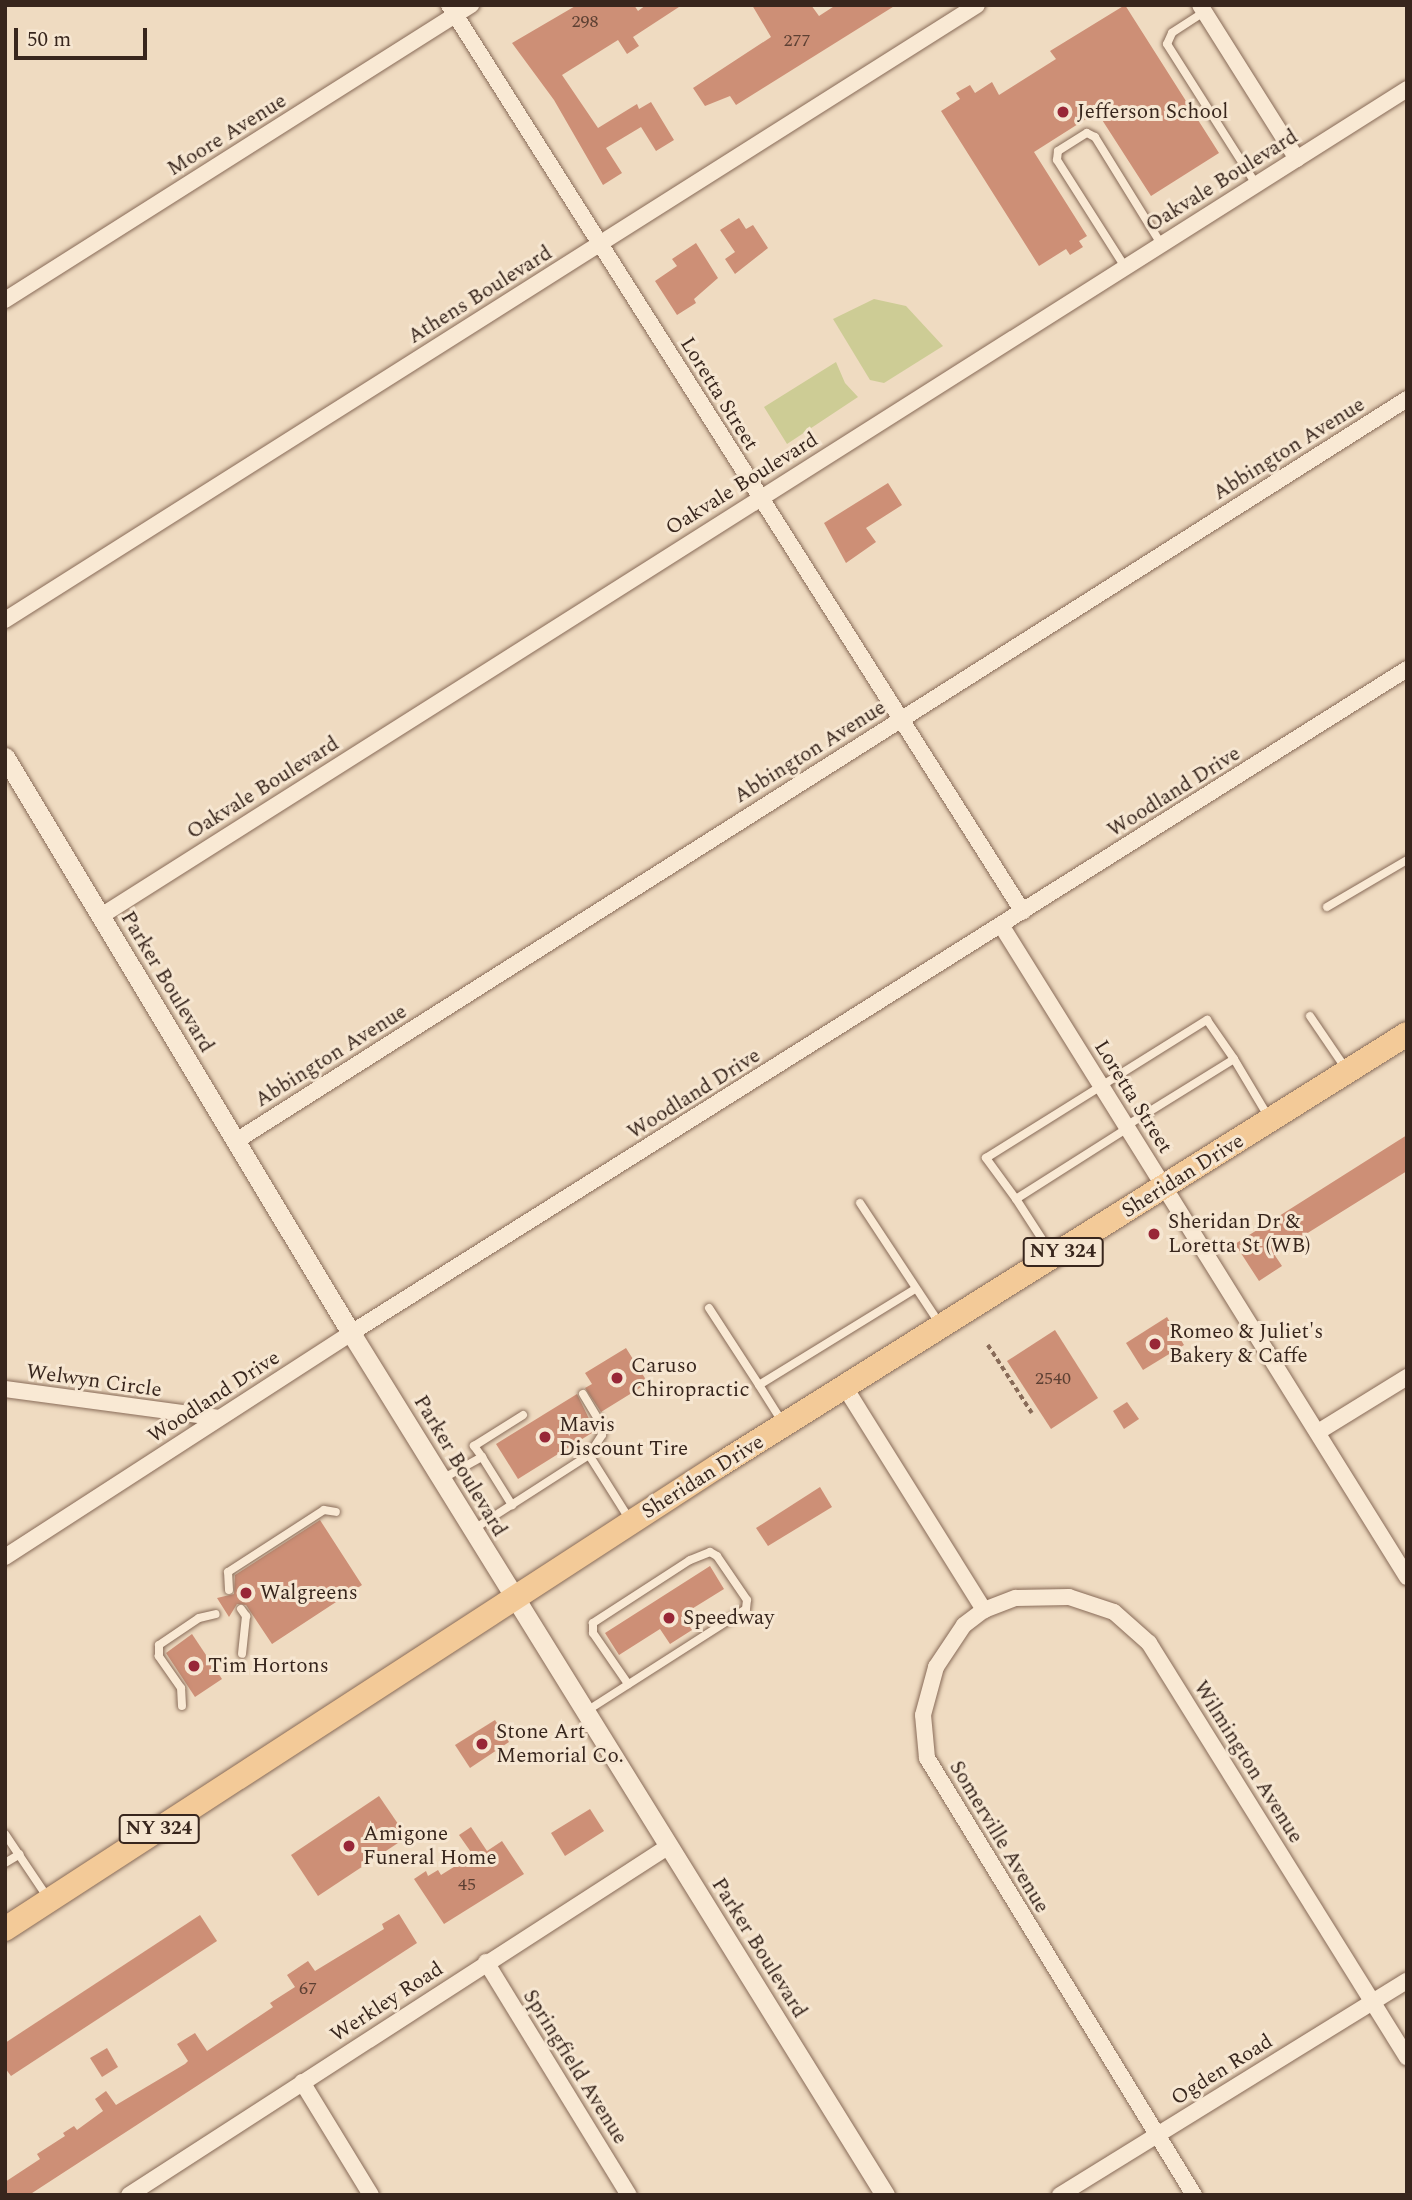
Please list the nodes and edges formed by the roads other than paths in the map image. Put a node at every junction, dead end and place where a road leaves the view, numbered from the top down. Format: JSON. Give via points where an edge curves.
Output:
{"nodes":[{"id":1,"x":471,"y":5,"type":"edge"},
{"id":2,"x":977,"y":5,"type":"edge"},
{"id":3,"x":1202,"y":9,"type":"edge"},
{"id":4,"x":452,"y":10,"type":"edge"},
{"id":5,"x":1407,"y":89,"type":"edge"},
{"id":6,"x":1297,"y":159,"type":"junction"},
{"id":7,"x":1256,"y":184,"type":"junction"},
{"id":8,"x":600,"y":244,"type":"junction"},
{"id":9,"x":1161,"y":244,"type":"junction"},
{"id":10,"x":1125,"y":267,"type":"junction"},
{"id":11,"x":5,"y":300,"type":"edge"},
{"id":12,"x":1407,"y":399,"type":"edge"},
{"id":13,"x":760,"y":498,"type":"junction"},
{"id":14,"x":5,"y":620,"type":"edge"},
{"id":15,"x":1407,"y":669,"type":"edge"},
{"id":16,"x":901,"y":719,"type":"junction"},
{"id":17,"x":5,"y":757,"type":"edge"},
{"id":18,"x":1407,"y":860,"type":"edge"},
{"id":19,"x":1327,"y":907,"type":"dead end"},
{"id":20,"x":1023,"y":912,"type":"junction"},
{"id":21,"x":101,"y":916,"type":"junction"},
{"id":22,"x":1002,"y":925,"type":"junction"},
{"id":23,"x":1310,"y":1016,"type":"dead end"},
{"id":24,"x":1407,"y":1034,"type":"edge"},
{"id":25,"x":1234,"y":1059,"type":"junction"},
{"id":26,"x":1348,"y":1071,"type":"junction"},
{"id":27,"x":1101,"y":1086,"type":"junction"},
{"id":28,"x":1271,"y":1120,"type":"junction"},
{"id":29,"x":1127,"y":1127,"type":"junction"},
{"id":30,"x":236,"y":1141,"type":"junction"},
{"id":31,"x":1165,"y":1187,"type":"junction"},
{"id":32,"x":1016,"y":1199,"type":"junction"},
{"id":33,"x":860,"y":1203,"type":"dead end"},
{"id":34,"x":1054,"y":1257,"type":"junction"},
{"id":35,"x":915,"y":1289,"type":"junction"},
{"id":36,"x":709,"y":1308,"type":"dead end"},
{"id":37,"x":943,"y":1328,"type":"junction"},
{"id":38,"x":351,"y":1333,"type":"junction"},
{"id":39,"x":1407,"y":1377,"type":"edge"},
{"id":40,"x":759,"y":1385,"type":"junction"},
{"id":41,"x":5,"y":1389,"type":"edge"},
{"id":42,"x":846,"y":1389,"type":"junction"},
{"id":43,"x":583,"y":1394,"type":"dead end"},
{"id":44,"x":523,"y":1415,"type":"dead end"},
{"id":45,"x":219,"y":1418,"type":"junction"},
{"id":46,"x":785,"y":1425,"type":"junction"},
{"id":47,"x":1318,"y":1433,"type":"junction"},
{"id":48,"x":589,"y":1455,"type":"junction"},
{"id":49,"x":482,"y":1457,"type":"junction"},
{"id":50,"x":442,"y":1480,"type":"junction"},
{"id":51,"x":512,"y":1505,"type":"junction"},
{"id":52,"x":336,"y":1512,"type":"dead end"},
{"id":53,"x":632,"y":1522,"type":"junction"},
{"id":54,"x":472,"y":1530,"type":"junction"},
{"id":55,"x":5,"y":1557,"type":"edge"},
{"id":56,"x":1407,"y":1577,"type":"edge"},
{"id":57,"x":229,"y":1590,"type":"dead end"},
{"id":58,"x":514,"y":1598,"type":"junction"},
{"id":59,"x":241,"y":1609,"type":"dead end"},
{"id":60,"x":984,"y":1610,"type":"junction"},
{"id":61,"x":216,"y":1614,"type":"dead end"},
{"id":62,"x":242,"y":1654,"type":"dead end"},
{"id":63,"x":628,"y":1684,"type":"junction"},
{"id":64,"x":183,"y":1706,"type":"dead end"},
{"id":65,"x":585,"y":1712,"type":"junction"},
{"id":66,"x":5,"y":1833,"type":"edge"},
{"id":67,"x":668,"y":1846,"type":"junction"},
{"id":68,"x":20,"y":1854,"type":"junction"},
{"id":69,"x":5,"y":1863,"type":"edge"},
{"id":70,"x":49,"y":1900,"type":"junction"},
{"id":71,"x":5,"y":1929,"type":"edge"},
{"id":72,"x":486,"y":1962,"type":"junction"},
{"id":73,"x":1407,"y":1981,"type":"edge"},
{"id":74,"x":1373,"y":2002,"type":"junction"},
{"id":75,"x":1407,"y":2057,"type":"edge"},
{"id":76,"x":302,"y":2082,"type":"junction"},
{"id":77,"x":1157,"y":2135,"type":"junction"},
{"id":78,"x":129,"y":2195,"type":"edge"},
{"id":79,"x":371,"y":2195,"type":"edge"},
{"id":80,"x":629,"y":2195,"type":"edge"},
{"id":81,"x":885,"y":2195,"type":"edge"},
{"id":82,"x":1060,"y":2195,"type":"edge"},
{"id":83,"x":1195,"y":2195,"type":"edge"}],
"edges":[{"from":1,"to":4,"type":"street","name":"Moore Avenue"},
{"from":2,"to":8,"type":"street","name":"Athens Boulevard"},
{"from":3,"to":6,"type":"street"},
{"from":3,"to":7,"type":"lane","via":[[1172,33],[1167,44]]},
{"from":4,"to":8,"type":"street","name":"Loretta Street"},
{"from":4,"to":11,"type":"street","name":"Moore Avenue"},
{"from":5,"to":6,"type":"street","name":"Oakvale Boulevard"},
{"from":6,"to":7,"type":"street","name":"Oakvale Boulevard"},
{"from":7,"to":9,"type":"street","name":"Oakvale Boulevard"},
{"from":8,"to":13,"type":"street","name":"Loretta Street"},
{"from":8,"to":14,"type":"street","name":"Athens Boulevard"},
{"from":9,"to":10,"type":"street","name":"Oakvale Boulevard"},
{"from":9,"to":10,"type":"lane","via":[[1095,137],[1087,133],[1058,151],[1057,160]]},
{"from":10,"to":13,"type":"street","name":"Oakvale Boulevard"},
{"from":12,"to":16,"type":"street","name":"Abbington Avenue"},
{"from":13,"to":16,"type":"street","name":"Loretta Street"},
{"from":13,"to":21,"type":"street","name":"Oakvale Boulevard"},
{"from":15,"to":20,"type":"street","name":"Woodland Drive"},
{"from":16,"to":20,"type":"street","name":"Loretta Street"},
{"from":16,"to":30,"type":"street","name":"Abbington Avenue"},
{"from":17,"to":21,"type":"street","name":"Parker Boulevard"},
{"from":18,"to":19,"type":"lane"},
{"from":20,"to":22,"type":"street","name":"Woodland Drive"},
{"from":21,"to":30,"type":"street","name":"Parker Boulevard"},
{"from":22,"to":27,"type":"street","name":"Loretta Street"},
{"from":22,"to":38,"type":"street","name":"Woodland Drive"},
{"from":23,"to":26,"type":"lane"},
{"from":24,"to":26,"type":"main road","name":"Sheridan Drive","number":"NY 324"},
{"from":25,"to":27,"type":"lane","via":[[1207,1020]]},
{"from":25,"to":28,"type":"lane"},
{"from":25,"to":29,"type":"lane"},
{"from":26,"to":28,"type":"main road","name":"Sheridan Drive","number":"NY 324"},
{"from":27,"to":29,"type":"street","name":"Loretta Street"},
{"from":27,"to":32,"type":"lane","via":[[986,1158]]},
{"from":28,"to":31,"type":"main road","name":"Sheridan Drive","number":"NY 324"},
{"from":29,"to":31,"type":"street","name":"Loretta Street"},
{"from":29,"to":32,"type":"lane"},
{"from":30,"to":38,"type":"street","name":"Parker Boulevard"},
{"from":31,"to":34,"type":"main road","name":"Sheridan Drive","number":"NY 324"},
{"from":31,"to":47,"type":"street","name":"Loretta Street"},
{"from":32,"to":34,"type":"lane"},
{"from":33,"to":35,"type":"lane"},
{"from":34,"to":37,"type":"main road","name":"Sheridan Drive","number":"NY 324"},
{"from":35,"to":37,"type":"lane"},
{"from":35,"to":40,"type":"lane"},
{"from":36,"to":40,"type":"lane"},
{"from":37,"to":42,"type":"main road","name":"Sheridan Drive","number":"NY 324"},
{"from":38,"to":45,"type":"street","name":"Woodland Drive"},
{"from":38,"to":50,"type":"street","name":"Parker Boulevard"},
{"from":39,"to":47,"type":"street"},
{"from":40,"to":46,"type":"lane"},
{"from":41,"to":45,"type":"street","name":"Welwyn Circle","via":[[45,1398]]},
{"from":42,"to":46,"type":"main road","name":"Sheridan Drive","number":"NY 324"},
{"from":42,"to":60,"type":"street"},
{"from":43,"to":48,"type":"lane","via":[[600,1422],[601,1435]]},
{"from":44,"to":49,"type":"lane","via":[[474,1446]]},
{"from":45,"to":55,"type":"street","name":"Woodland Drive"},
{"from":46,"to":53,"type":"main road","name":"Sheridan Drive","number":"NY 324"},
{"from":47,"to":56,"type":"street","name":"Loretta Street"},
{"from":48,"to":51,"type":"lane"},
{"from":48,"to":53,"type":"lane"},
{"from":49,"to":50,"type":"lane"},
{"from":49,"to":51,"type":"lane"},
{"from":50,"to":54,"type":"street","name":"Parker Boulevard"},
{"from":51,"to":54,"type":"lane"},
{"from":52,"to":57,"type":"lane","via":[[324,1510],[228,1572]]},
{"from":53,"to":58,"type":"main road","name":"Sheridan Drive","number":"NY 324"},
{"from":54,"to":58,"type":"street","name":"Parker Boulevard"},
{"from":58,"to":65,"type":"street","name":"Parker Boulevard"},
{"from":58,"to":70,"type":"main road","name":"Sheridan Drive","number":"NY 324"},
{"from":59,"to":62,"type":"lane","via":[[246,1616]]},
{"from":60,"to":74,"type":"street","name":"Wilmington Avenue","via":[[1016,1598],[1069,1597],[1094,1603],[1131,1625],[1149,1643]]},
{"from":60,"to":77,"type":"street","name":"Somerville Avenue","via":[[964,1625],[936,1667],[923,1715],[927,1758]]},
{"from":61,"to":64,"type":"lane","via":[[199,1618],[159,1645],[159,1656],[181,1688]]},
{"from":63,"to":63,"type":"lane","via":[[593,1633],[593,1623],[690,1560],[709,1552],[717,1556],[747,1600],[746,1609]]},
{"from":63,"to":65,"type":"lane"},
{"from":65,"to":67,"type":"street","name":"Parker Boulevard"},
{"from":66,"to":68,"type":"lane"},
{"from":67,"to":72,"type":"street","name":"Werkley Road"},
{"from":67,"to":81,"type":"street","name":"Parker Boulevard"},
{"from":68,"to":69,"type":"lane"},
{"from":68,"to":70,"type":"lane"},
{"from":70,"to":71,"type":"main road","name":"Sheridan Drive","number":"NY 324"},
{"from":72,"to":76,"type":"street","name":"Werkley Road"},
{"from":72,"to":80,"type":"street","name":"Springfield Avenue"},
{"from":73,"to":74,"type":"street","name":"Ogden Road"},
{"from":74,"to":75,"type":"street","name":"Wilmington Avenue"},
{"from":74,"to":77,"type":"street","name":"Ogden Road"},
{"from":76,"to":78,"type":"street","name":"Werkley Road"},
{"from":76,"to":79,"type":"street"},
{"from":77,"to":82,"type":"street","name":"Ogden Road"},
{"from":77,"to":83,"type":"street","name":"Somerville Avenue"}]}
